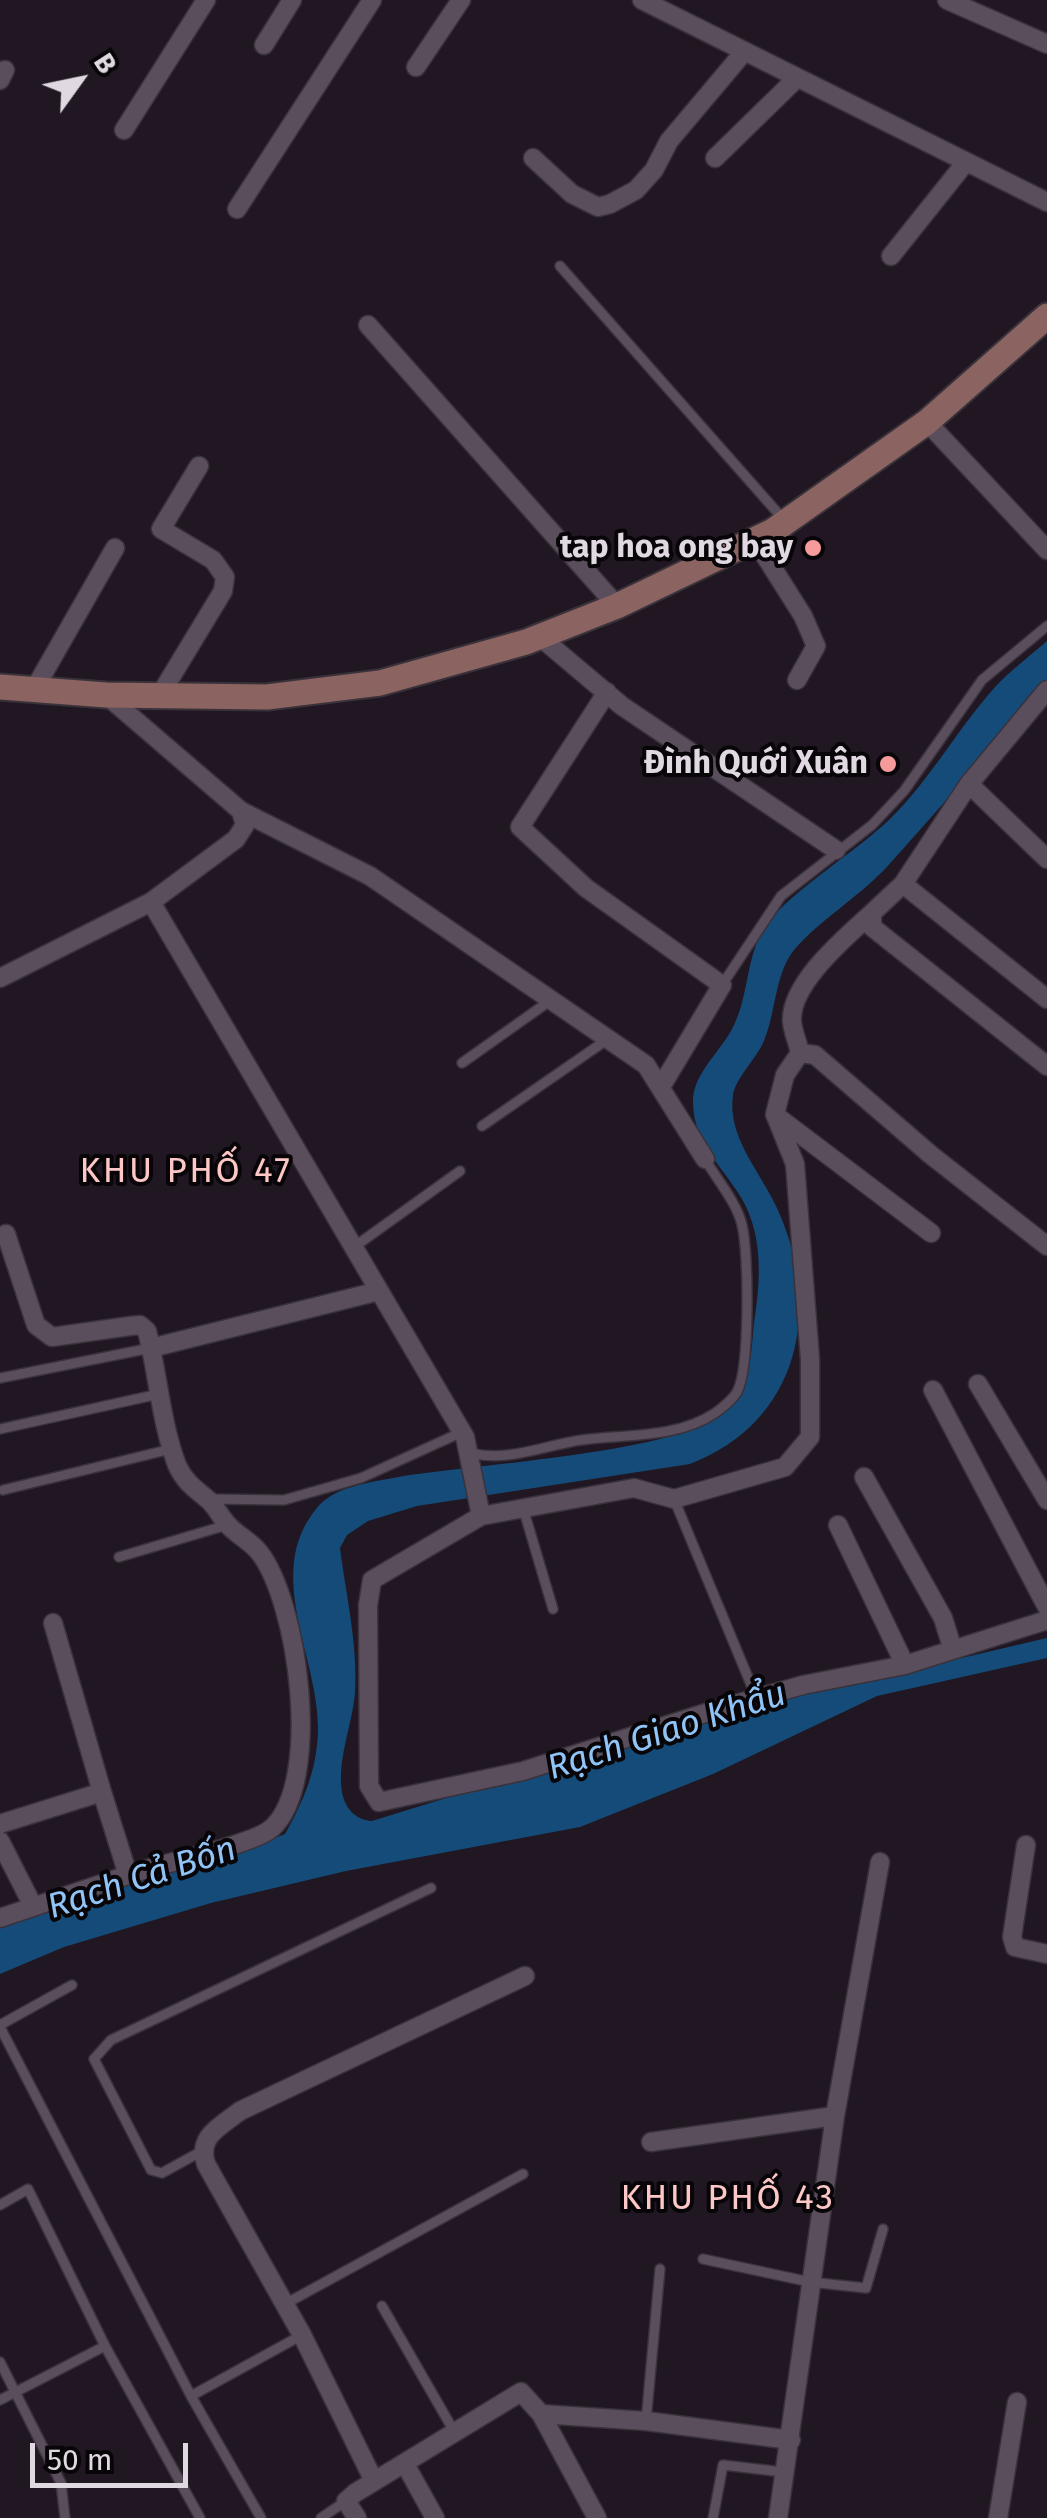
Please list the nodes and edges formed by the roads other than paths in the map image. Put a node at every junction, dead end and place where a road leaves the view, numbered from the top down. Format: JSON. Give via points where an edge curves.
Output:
{"nodes":[{"id":1,"x":206,"y":0,"type":"edge"},
{"id":2,"x":292,"y":0,"type":"edge"},
{"id":3,"x":372,"y":0,"type":"edge"},
{"id":4,"x":462,"y":0,"type":"edge"},
{"id":5,"x":642,"y":0,"type":"edge"},
{"id":6,"x":947,"y":0,"type":"edge"},
{"id":7,"x":1047,"y":44,"type":"edge"},
{"id":8,"x":264,"y":45,"type":"dead end"},
{"id":9,"x":744,"y":52,"type":"junction"},
{"id":10,"x":416,"y":67,"type":"dead end"},
{"id":11,"x":797,"y":78,"type":"junction"},
{"id":12,"x":124,"y":130,"type":"dead end"},
{"id":13,"x":533,"y":158,"type":"dead end"},
{"id":14,"x":715,"y":158,"type":"dead end"},
{"id":15,"x":966,"y":162,"type":"junction"},
{"id":16,"x":1047,"y":202,"type":"edge"},
{"id":17,"x":238,"y":209,"type":"dead end"},
{"id":18,"x":891,"y":256,"type":"dead end"},
{"id":19,"x":560,"y":266,"type":"dead end"},
{"id":20,"x":1047,"y":316,"type":"edge"},
{"id":21,"x":368,"y":325,"type":"dead end"},
{"id":22,"x":927,"y":422,"type":"junction"},
{"id":23,"x":199,"y":466,"type":"dead end"},
{"id":24,"x":786,"y":522,"type":"junction"},
{"id":25,"x":755,"y":540,"type":"junction"},
{"id":26,"x":115,"y":548,"type":"dead end"},
{"id":27,"x":1047,"y":550,"type":"edge"},
{"id":28,"x":617,"y":606,"type":"junction"},
{"id":29,"x":1047,"y":626,"type":"edge"},
{"id":30,"x":539,"y":636,"type":"junction"},
{"id":31,"x":797,"y":680,"type":"dead end"},
{"id":32,"x":0,"y":686,"type":"edge"},
{"id":33,"x":35,"y":688,"type":"junction"},
{"id":34,"x":1047,"y":690,"type":"edge"},
{"id":35,"x":607,"y":692,"type":"junction"},
{"id":36,"x":106,"y":695,"type":"junction"},
{"id":37,"x":160,"y":695,"type":"junction"},
{"id":38,"x":969,"y":784,"type":"junction"},
{"id":39,"x":242,"y":810,"type":"junction"},
{"id":40,"x":836,"y":850,"type":"junction"},
{"id":41,"x":1047,"y":859,"type":"edge"},
{"id":42,"x":903,"y":884,"type":"junction"},
{"id":43,"x":152,"y":902,"type":"junction"},
{"id":44,"x":872,"y":914,"type":"junction"},
{"id":45,"x":0,"y":978,"type":"edge"},
{"id":46,"x":722,"y":985,"type":"junction"},
{"id":47,"x":1047,"y":999,"type":"edge"},
{"id":48,"x":551,"y":1000,"type":"junction"},
{"id":49,"x":608,"y":1039,"type":"junction"},
{"id":50,"x":800,"y":1054,"type":"junction"},
{"id":51,"x":462,"y":1062,"type":"dead end"},
{"id":52,"x":1047,"y":1066,"type":"edge"},
{"id":53,"x":662,"y":1085,"type":"junction"},
{"id":54,"x":775,"y":1114,"type":"junction"},
{"id":55,"x":482,"y":1126,"type":"dead end"},
{"id":56,"x":705,"y":1159,"type":"joint"},
{"id":57,"x":460,"y":1171,"type":"dead end"},
{"id":58,"x":6,"y":1234,"type":"dead end"},
{"id":59,"x":931,"y":1234,"type":"dead end"},
{"id":60,"x":1047,"y":1246,"type":"edge"},
{"id":61,"x":354,"y":1247,"type":"junction"},
{"id":62,"x":379,"y":1292,"type":"junction"},
{"id":63,"x":151,"y":1348,"type":"junction"},
{"id":64,"x":0,"y":1378,"type":"edge"},
{"id":65,"x":978,"y":1384,"type":"dead end"},
{"id":66,"x":933,"y":1390,"type":"dead end"},
{"id":67,"x":162,"y":1394,"type":"junction"},
{"id":68,"x":0,"y":1430,"type":"edge"},
{"id":69,"x":462,"y":1432,"type":"junction"},
{"id":70,"x":174,"y":1448,"type":"junction"},
{"id":71,"x":469,"y":1453,"type":"junction"},
{"id":72,"x":864,"y":1477,"type":"dead end"},
{"id":73,"x":3,"y":1490,"type":"dead end"},
{"id":74,"x":208,"y":1498,"type":"junction"},
{"id":75,"x":674,"y":1499,"type":"junction"},
{"id":76,"x":1047,"y":1500,"type":"edge"},
{"id":77,"x":523,"y":1508,"type":"junction"},
{"id":78,"x":481,"y":1512,"type":"junction"},
{"id":79,"x":227,"y":1525,"type":"junction"},
{"id":80,"x":838,"y":1525,"type":"dead end"},
{"id":81,"x":118,"y":1556,"type":"dead end"},
{"id":82,"x":1047,"y":1606,"type":"edge"},
{"id":83,"x":552,"y":1609,"type":"dead end"},
{"id":84,"x":1047,"y":1620,"type":"edge"},
{"id":85,"x":53,"y":1624,"type":"dead end"},
{"id":86,"x":953,"y":1650,"type":"junction"},
{"id":87,"x":905,"y":1665,"type":"junction"},
{"id":88,"x":757,"y":1700,"type":"junction"},
{"id":89,"x":102,"y":1792,"type":"junction"},
{"id":90,"x":0,"y":1824,"type":"edge"},
{"id":91,"x":0,"y":1841,"type":"edge"},
{"id":92,"x":1026,"y":1845,"type":"dead end"},
{"id":93,"x":880,"y":1862,"type":"dead end"},
{"id":94,"x":128,"y":1874,"type":"junction"},
{"id":95,"x":430,"y":1888,"type":"dead end"},
{"id":96,"x":33,"y":1906,"type":"junction"},
{"id":97,"x":0,"y":1918,"type":"edge"},
{"id":98,"x":1047,"y":1954,"type":"edge"},
{"id":99,"x":525,"y":1976,"type":"dead end"},
{"id":100,"x":72,"y":1985,"type":"dead end"},
{"id":101,"x":0,"y":2026,"type":"edge"},
{"id":102,"x":835,"y":2116,"type":"junction"},
{"id":103,"x":651,"y":2142,"type":"dead end"},
{"id":104,"x":202,"y":2151,"type":"junction"},
{"id":105,"x":522,"y":2174,"type":"dead end"},
{"id":106,"x":0,"y":2205,"type":"edge"},
{"id":107,"x":884,"y":2229,"type":"dead end"},
{"id":108,"x":703,"y":2259,"type":"dead end"},
{"id":109,"x":660,"y":2269,"type":"dead end"},
{"id":110,"x":810,"y":2282,"type":"junction"},
{"id":111,"x":285,"y":2304,"type":"junction"},
{"id":112,"x":382,"y":2306,"type":"dead end"},
{"id":113,"x":302,"y":2335,"type":"junction"},
{"id":114,"x":104,"y":2346,"type":"junction"},
{"id":115,"x":0,"y":2362,"type":"edge"},
{"id":116,"x":16,"y":2392,"type":"junction"},
{"id":117,"x":191,"y":2396,"type":"junction"},
{"id":118,"x":0,"y":2400,"type":"edge"},
{"id":119,"x":1017,"y":2402,"type":"dead end"},
{"id":120,"x":541,"y":2414,"type":"junction"},
{"id":121,"x":646,"y":2421,"type":"junction"},
{"id":122,"x":455,"y":2433,"type":"junction"},
{"id":123,"x":790,"y":2440,"type":"junction"},
{"id":124,"x":406,"y":2464,"type":"junction"},
{"id":125,"x":783,"y":2472,"type":"junction"},
{"id":126,"x":374,"y":2481,"type":"junction"},
{"id":127,"x":346,"y":2501,"type":"junction"},
{"id":128,"x":65,"y":2518,"type":"edge"},
{"id":129,"x":200,"y":2518,"type":"edge"},
{"id":130,"x":261,"y":2518,"type":"edge"},
{"id":131,"x":320,"y":2518,"type":"edge"},
{"id":132,"x":357,"y":2518,"type":"edge"},
{"id":133,"x":435,"y":2518,"type":"edge"},
{"id":134,"x":597,"y":2518,"type":"edge"},
{"id":135,"x":713,"y":2518,"type":"edge"},
{"id":136,"x":778,"y":2518,"type":"edge"},
{"id":137,"x":998,"y":2518,"type":"edge"}],
"edges":[{"from":1,"to":12,"type":"street"},
{"from":2,"to":8,"type":"street"},
{"from":3,"to":17,"type":"street"},
{"from":4,"to":10,"type":"street"},
{"from":5,"to":9,"type":"street"},
{"from":6,"to":7,"type":"street"},
{"from":9,"to":11,"type":"street"},
{"from":9,"to":13,"type":"street","via":[[668,142],[654,170],[610,204],[572,194]]},
{"from":11,"to":14,"type":"street"},
{"from":11,"to":15,"type":"street"},
{"from":15,"to":16,"type":"street"},
{"from":15,"to":18,"type":"street"},
{"from":19,"to":24,"type":"lane"},
{"from":20,"to":22,"type":"street"},
{"from":21,"to":28,"type":"street"},
{"from":22,"to":24,"type":"street"},
{"from":22,"to":27,"type":"street"},
{"from":23,"to":37,"type":"street","via":[[162,529],[213,560],[226,577]]},
{"from":24,"to":25,"type":"street"},
{"from":25,"to":28,"type":"street"},
{"from":25,"to":31,"type":"street","via":[[816,646]]},
{"from":26,"to":33,"type":"street"},
{"from":28,"to":30,"type":"street"},
{"from":29,"to":40,"type":"lane","via":[[982,680],[904,791]]},
{"from":30,"to":35,"type":"street"},
{"from":30,"to":37,"type":"street","via":[[380,683],[319,693]]},
{"from":32,"to":33,"type":"street"},
{"from":33,"to":36,"type":"street"},
{"from":34,"to":38,"type":"street"},
{"from":35,"to":40,"type":"street"},
{"from":35,"to":46,"type":"street","via":[[520,828],[586,888]]},
{"from":36,"to":37,"type":"street"},
{"from":36,"to":39,"type":"street"},
{"from":38,"to":41,"type":"street"},
{"from":38,"to":42,"type":"street"},
{"from":39,"to":43,"type":"street","via":[[245,825],[236,838]]},
{"from":39,"to":48,"type":"street","via":[[370,876]]},
{"from":40,"to":46,"type":"lane","via":[[764,916]]},
{"from":42,"to":44,"type":"street"},
{"from":42,"to":47,"type":"street"},
{"from":43,"to":45,"type":"street"},
{"from":43,"to":61,"type":"street"},
{"from":44,"to":50,"type":"street","via":[[823,959],[801,993],[791,1018]]},
{"from":44,"to":52,"type":"street","via":[[872,927]]},
{"from":46,"to":53,"type":"street"},
{"from":48,"to":49,"type":"street"},
{"from":48,"to":51,"type":"lane"},
{"from":49,"to":53,"type":"street"},
{"from":49,"to":55,"type":"lane"},
{"from":50,"to":54,"type":"street","via":[[785,1075]]},
{"from":50,"to":60,"type":"street","via":[[815,1056]]},
{"from":53,"to":56,"type":"street"},
{"from":54,"to":59,"type":"street"},
{"from":54,"to":75,"type":"street","via":[[795,1164],[810,1436],[785,1467]]},
{"from":56,"to":71,"type":"lane","via":[[742,1224],[746,1317],[737,1393],[714,1414],[669,1430],[570,1442],[497,1460]]},
{"from":57,"to":61,"type":"lane"},
{"from":58,"to":63,"type":"street","via":[[36,1326],[52,1337],[140,1325]]},
{"from":61,"to":62,"type":"street"},
{"from":62,"to":63,"type":"street"},
{"from":62,"to":69,"type":"street"},
{"from":63,"to":64,"type":"lane"},
{"from":63,"to":67,"type":"street"},
{"from":65,"to":76,"type":"street"},
{"from":66,"to":82,"type":"street"},
{"from":67,"to":68,"type":"lane"},
{"from":67,"to":70,"type":"street"},
{"from":69,"to":71,"type":"street"},
{"from":69,"to":74,"type":"lane","via":[[361,1478],[284,1500]]},
{"from":70,"to":73,"type":"lane"},
{"from":70,"to":74,"type":"street","via":[[192,1490]]},
{"from":71,"to":78,"type":"street"},
{"from":72,"to":86,"type":"street","via":[[943,1618]]},
{"from":74,"to":79,"type":"street"},
{"from":75,"to":77,"type":"street","via":[[634,1488]]},
{"from":75,"to":88,"type":"lane"},
{"from":77,"to":78,"type":"street"},
{"from":77,"to":83,"type":"lane"},
{"from":78,"to":88,"type":"street","via":[[372,1580],[368,1786],[379,1802],[523,1771]]},
{"from":79,"to":81,"type":"lane"},
{"from":79,"to":94,"type":"street","via":[[258,1550],[280,1587],[302,1722],[296,1772],[272,1828]]},
{"from":80,"to":87,"type":"street"},
{"from":84,"to":86,"type":"street"},
{"from":85,"to":89,"type":"street"},
{"from":86,"to":87,"type":"street"},
{"from":87,"to":88,"type":"street"},
{"from":89,"to":90,"type":"street"},
{"from":89,"to":94,"type":"street"},
{"from":91,"to":96,"type":"street"},
{"from":92,"to":98,"type":"street","via":[[1012,1936],[1024,1952]]},
{"from":93,"to":102,"type":"street"},
{"from":94,"to":96,"type":"street"},
{"from":95,"to":104,"type":"lane","via":[[100,2051],[94,2060],[151,2170],[162,2173]]},
{"from":96,"to":97,"type":"street"},
{"from":99,"to":104,"type":"street","via":[[240,2112],[206,2138]]},
{"from":100,"to":101,"type":"lane"},
{"from":101,"to":117,"type":"lane"},
{"from":102,"to":103,"type":"street"},
{"from":102,"to":110,"type":"street"},
{"from":104,"to":111,"type":"street"},
{"from":105,"to":111,"type":"lane"},
{"from":106,"to":114,"type":"lane","via":[[28,2189]]},
{"from":107,"to":110,"type":"lane","via":[[866,2288]]},
{"from":108,"to":110,"type":"lane"},
{"from":109,"to":121,"type":"lane"},
{"from":110,"to":123,"type":"street"},
{"from":111,"to":113,"type":"street"},
{"from":112,"to":122,"type":"lane"},
{"from":113,"to":117,"type":"lane"},
{"from":113,"to":126,"type":"street"},
{"from":114,"to":116,"type":"lane"},
{"from":114,"to":129,"type":"lane"},
{"from":115,"to":116,"type":"lane"},
{"from":116,"to":118,"type":"lane"},
{"from":116,"to":128,"type":"lane","via":[[62,2483]]},
{"from":117,"to":130,"type":"lane"},
{"from":119,"to":137,"type":"street"},
{"from":120,"to":121,"type":"street"},
{"from":120,"to":122,"type":"street","via":[[521,2392]]},
{"from":120,"to":134,"type":"street"},
{"from":121,"to":123,"type":"street"},
{"from":122,"to":124,"type":"street"},
{"from":123,"to":125,"type":"street"},
{"from":124,"to":126,"type":"street"},
{"from":124,"to":133,"type":"street"},
{"from":125,"to":135,"type":"lane","via":[[723,2465]]},
{"from":125,"to":136,"type":"street"},
{"from":126,"to":127,"type":"street"},
{"from":127,"to":131,"type":"lane"},
{"from":127,"to":132,"type":"street"}]}
